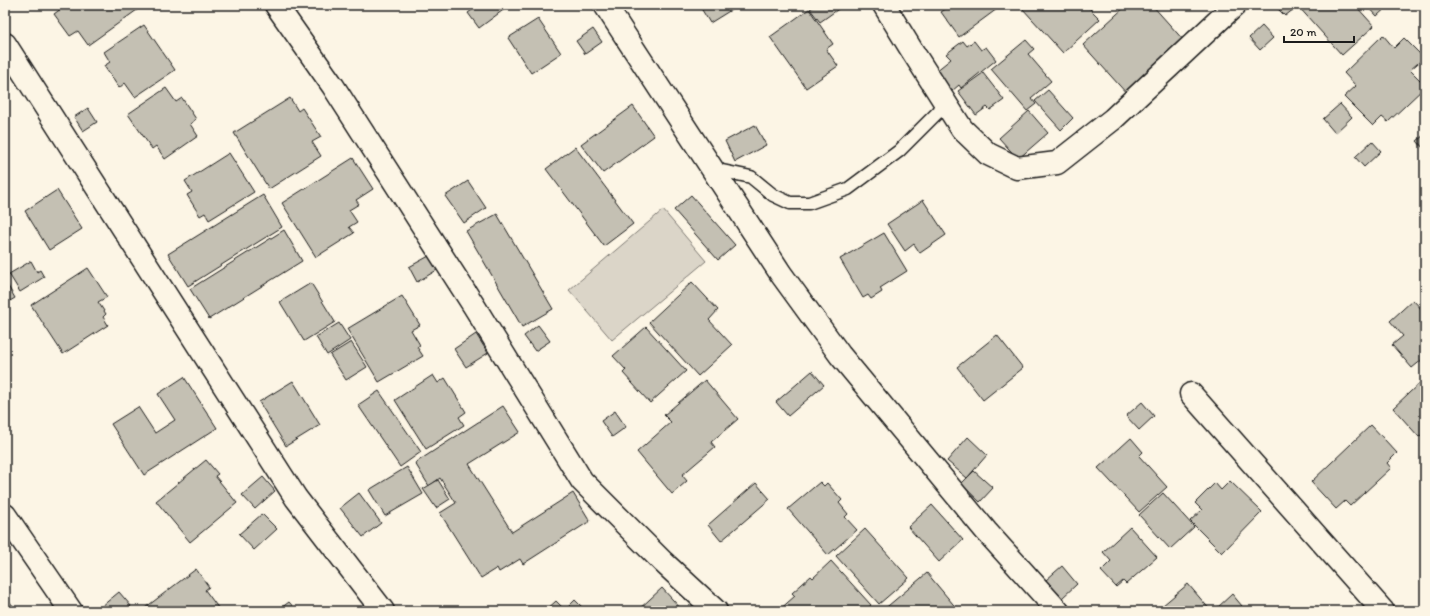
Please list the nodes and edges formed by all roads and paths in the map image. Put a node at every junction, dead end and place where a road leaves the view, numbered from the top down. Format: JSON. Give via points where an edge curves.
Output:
{"nodes":[{"id":1,"x":276,"y":5,"type":"edge"},
{"id":2,"x":605,"y":5,"type":"edge"},
{"id":3,"x":1235,"y":5,"type":"edge"},
{"id":4,"x":887,"y":6,"type":"edge"},
{"id":5,"x":5,"y":44,"type":"edge"},
{"id":6,"x":946,"y":104,"type":"junction"},
{"id":7,"x":713,"y":169,"type":"junction"},
{"id":8,"x":1191,"y":394,"type":"dead end"},
{"id":9,"x":5,"y":515,"type":"edge"},
{"id":10,"x":71,"y":611,"type":"edge"},
{"id":11,"x":383,"y":611,"type":"edge"},
{"id":12,"x":716,"y":611,"type":"edge"},
{"id":13,"x":1058,"y":611,"type":"edge"},
{"id":14,"x":1383,"y":611,"type":"edge"}],
"edges":[{"from":1,"to":12,"type":"street","via":[[333,86],[470,299],[582,480],[663,562]]},
{"from":2,"to":7,"type":"street"},
{"from":3,"to":6,"type":"street","via":[[1113,120],[1056,163],[1017,168],[988,154],[962,129]]},
{"from":4,"to":6,"type":"street"},
{"from":5,"to":11,"type":"street","via":[[296,498]]},
{"from":6,"to":7,"type":"lane","via":[[899,151],[848,189],[809,203],[790,203],[773,195],[752,177]]},
{"from":7,"to":13,"type":"street","via":[[781,274],[840,355],[986,531]]},
{"from":8,"to":14,"type":"street"},
{"from":9,"to":10,"type":"street"}]}
